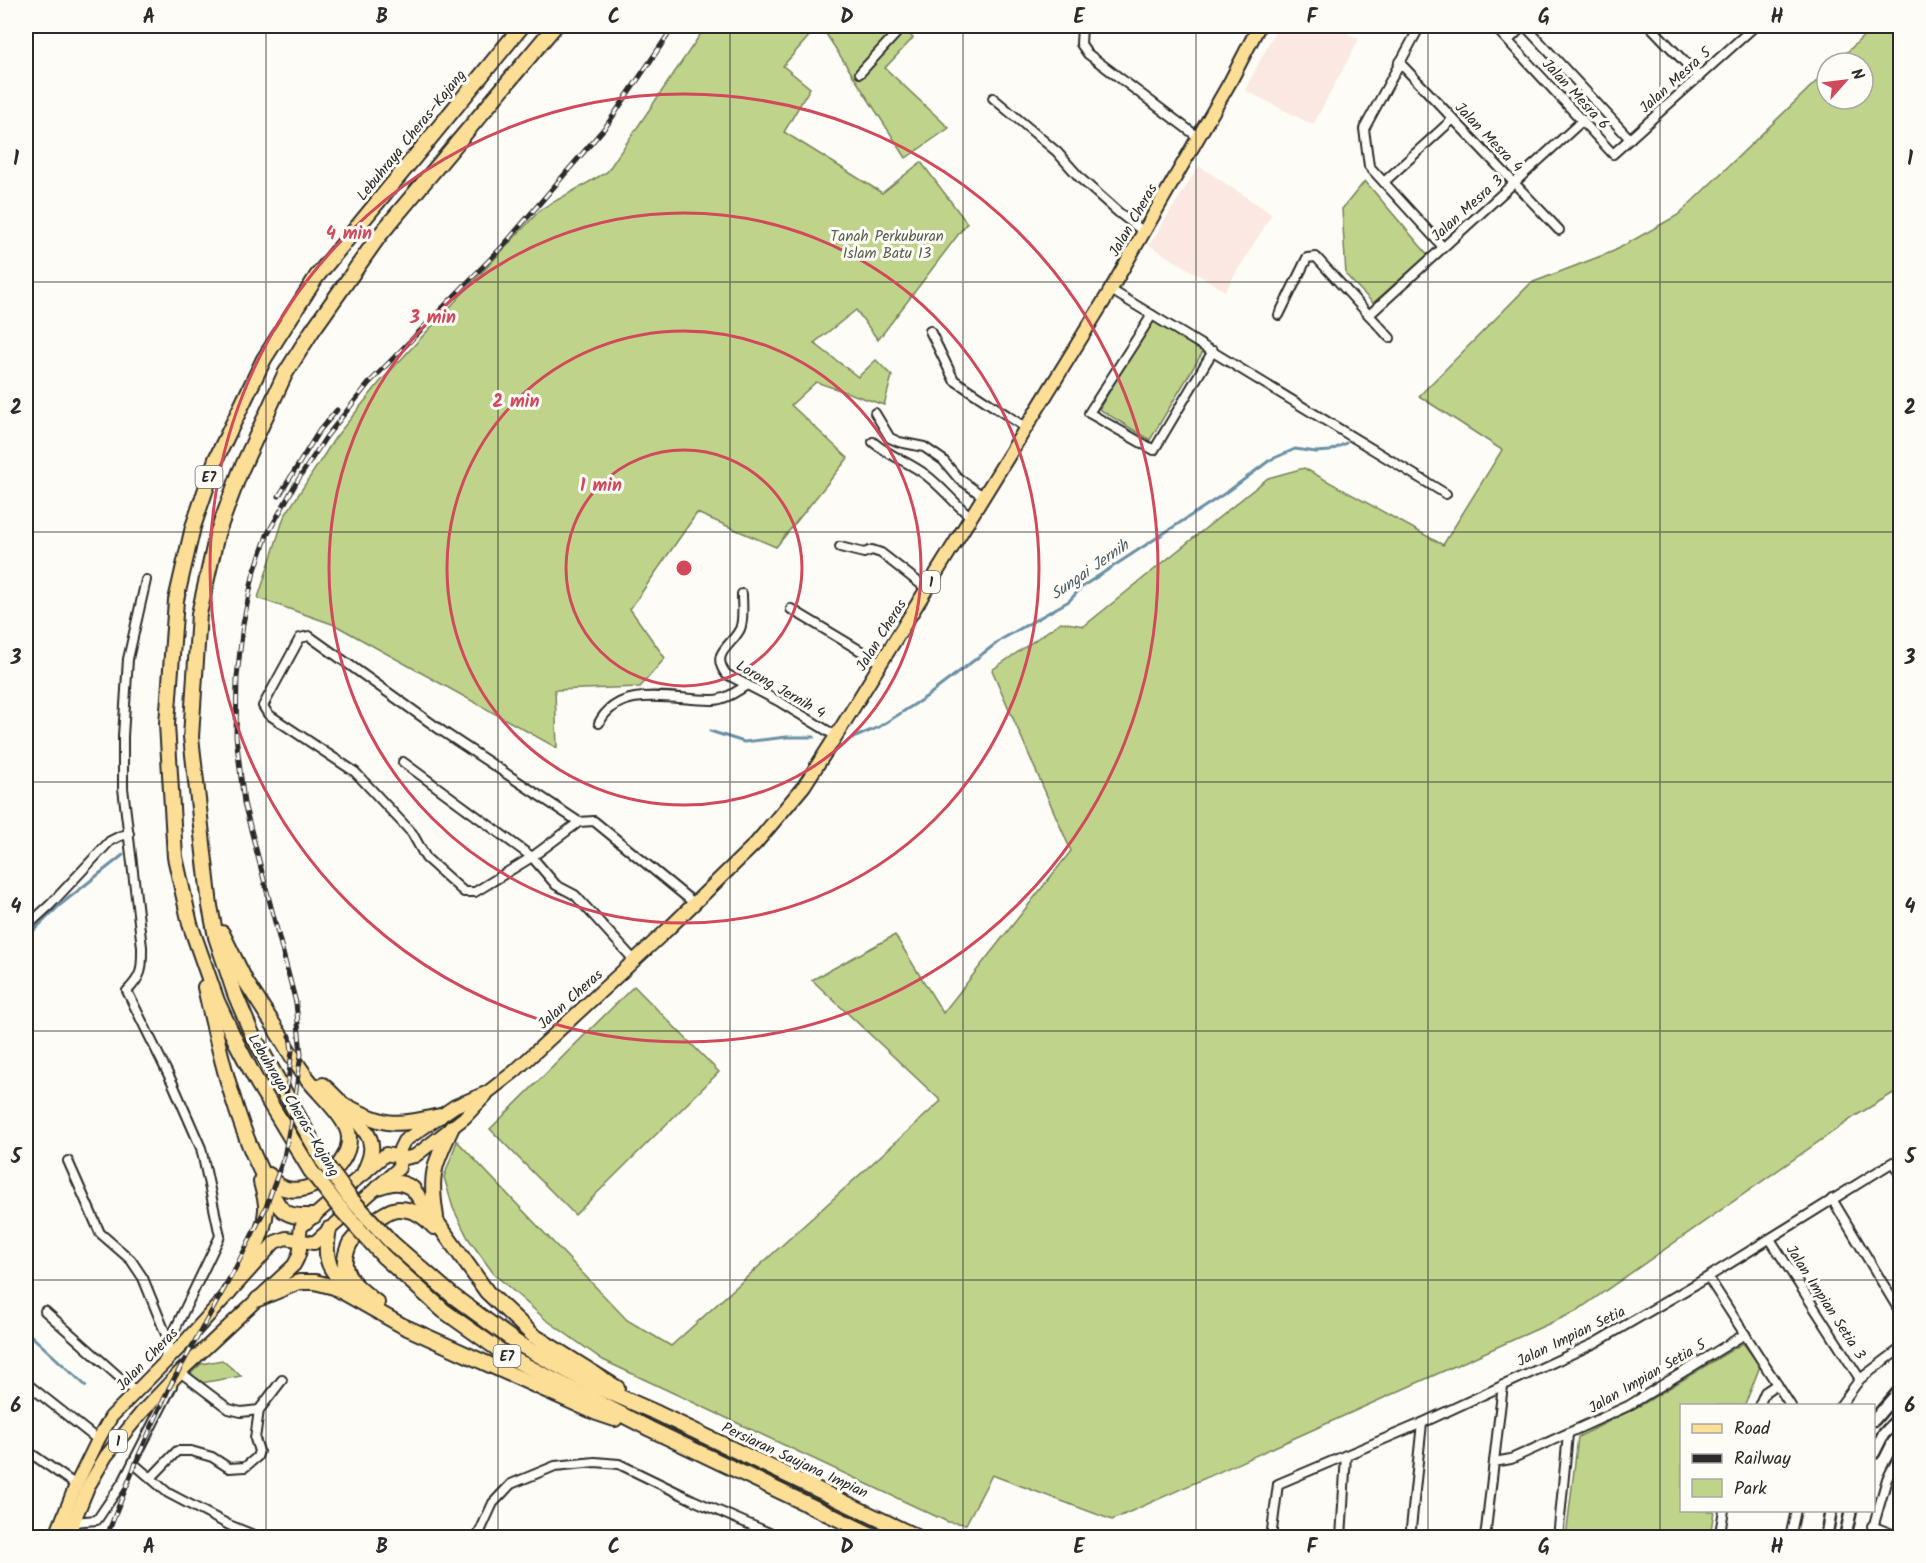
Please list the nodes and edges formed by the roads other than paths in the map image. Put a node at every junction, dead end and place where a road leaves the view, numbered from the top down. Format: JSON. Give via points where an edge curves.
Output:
{"nodes":[{"id":1,"x":522,"y":26,"type":"edge"},
{"id":2,"x":555,"y":26,"type":"edge"},
{"id":3,"x":903,"y":26,"type":"edge"},
{"id":4,"x":1082,"y":26,"type":"edge"},
{"id":5,"x":1258,"y":26,"type":"edge"},
{"id":6,"x":1420,"y":26,"type":"edge"},
{"id":7,"x":1494,"y":26,"type":"edge"},
{"id":8,"x":1524,"y":26,"type":"edge"},
{"id":9,"x":1650,"y":26,"type":"edge"},
{"id":10,"x":1755,"y":26,"type":"edge"},
{"id":11,"x":1509,"y":40,"type":"junction"},
{"id":12,"x":1399,"y":62,"type":"junction"},
{"id":13,"x":860,"y":74,"type":"dead end"},
{"id":14,"x":1699,"y":77,"type":"junction"},
{"id":15,"x":993,"y":98,"type":"dead end"},
{"id":16,"x":1453,"y":119,"type":"junction"},
{"id":17,"x":1583,"y":120,"type":"junction"},
{"id":18,"x":1198,"y":138,"type":"junction"},
{"id":19,"x":1630,"y":139,"type":"junction"},
{"id":20,"x":1614,"y":154,"type":"joint"},
{"id":21,"x":1384,"y":182,"type":"junction"},
{"id":22,"x":1514,"y":183,"type":"junction"},
{"id":23,"x":1559,"y":230,"type":"dead end"},
{"id":24,"x":1144,"y":232,"type":"junction"},
{"id":25,"x":1443,"y":247,"type":"junction"},
{"id":26,"x":1111,"y":290,"type":"junction"},
{"id":27,"x":1152,"y":315,"type":"junction"},
{"id":28,"x":1279,"y":315,"type":"dead end"},
{"id":29,"x":1369,"y":315,"type":"junction"},
{"id":30,"x":930,"y":331,"type":"dead end"},
{"id":31,"x":1390,"y":338,"type":"dead end"},
{"id":32,"x":1213,"y":351,"type":"junction"},
{"id":33,"x":875,"y":413,"type":"dead end"},
{"id":34,"x":1026,"y":428,"type":"junction"},
{"id":35,"x":873,"y":442,"type":"dead end"},
{"id":36,"x":1446,"y":494,"type":"dead end"},
{"id":37,"x":984,"y":497,"type":"junction"},
{"id":38,"x":971,"y":518,"type":"junction"},
{"id":39,"x":840,"y":547,"type":"dead end"},
{"id":40,"x":146,"y":580,"type":"dead end"},
{"id":41,"x":927,"y":589,"type":"junction"},
{"id":42,"x":742,"y":594,"type":"dead end"},
{"id":43,"x":791,"y":609,"type":"dead end"},
{"id":44,"x":881,"y":663,"type":"junction"},
{"id":45,"x":747,"y":685,"type":"junction"},
{"id":46,"x":599,"y":723,"type":"dead end"},
{"id":47,"x":836,"y":736,"type":"junction"},
{"id":48,"x":403,"y":762,"type":"dead end"},
{"id":49,"x":579,"y":822,"type":"junction"},
{"id":50,"x":129,"y":834,"type":"junction"},
{"id":51,"x":532,"y":856,"type":"junction"},
{"id":52,"x":694,"y":903,"type":"junction"},
{"id":53,"x":210,"y":906,"type":"junction"},
{"id":54,"x":190,"y":924,"type":"junction"},
{"id":55,"x":26,"y":927,"type":"edge"},
{"id":56,"x":634,"y":960,"type":"junction"},
{"id":57,"x":277,"y":1032,"type":"junction"},
{"id":58,"x":488,"y":1092,"type":"junction"},
{"id":59,"x":235,"y":1102,"type":"junction"},
{"id":60,"x":341,"y":1103,"type":"junction"},
{"id":61,"x":440,"y":1116,"type":"junction"},
{"id":62,"x":453,"y":1127,"type":"junction"},
{"id":63,"x":400,"y":1156,"type":"junction"},
{"id":64,"x":68,"y":1161,"type":"dead end"},
{"id":65,"x":257,"y":1164,"type":"junction"},
{"id":66,"x":364,"y":1173,"type":"junction"},
{"id":67,"x":1900,"y":1174,"type":"edge"},
{"id":68,"x":378,"y":1186,"type":"junction"},
{"id":69,"x":1832,"y":1199,"type":"junction"},
{"id":70,"x":314,"y":1216,"type":"junction"},
{"id":71,"x":436,"y":1220,"type":"junction"},
{"id":72,"x":329,"y":1229,"type":"junction"},
{"id":73,"x":1770,"y":1239,"type":"junction"},
{"id":74,"x":301,"y":1241,"type":"junction"},
{"id":75,"x":456,"y":1252,"type":"junction"},
{"id":76,"x":1708,"y":1277,"type":"junction"},
{"id":77,"x":228,"y":1293,"type":"junction"},
{"id":78,"x":258,"y":1299,"type":"junction"},
{"id":79,"x":362,"y":1302,"type":"junction"},
{"id":80,"x":45,"y":1311,"type":"dead end"},
{"id":81,"x":1900,"y":1312,"type":"edge"},
{"id":82,"x":403,"y":1326,"type":"junction"},
{"id":83,"x":1745,"y":1334,"type":"junction"},
{"id":84,"x":169,"y":1342,"type":"junction"},
{"id":85,"x":1900,"y":1349,"type":"edge"},
{"id":86,"x":164,"y":1362,"type":"junction"},
{"id":87,"x":180,"y":1372,"type":"junction"},
{"id":88,"x":1860,"y":1379,"type":"junction"},
{"id":89,"x":282,"y":1380,"type":"dead end"},
{"id":90,"x":26,"y":1383,"type":"edge"},
{"id":91,"x":1777,"y":1384,"type":"junction"},
{"id":92,"x":1503,"y":1385,"type":"junction"},
{"id":93,"x":1900,"y":1390,"type":"edge"},
{"id":94,"x":136,"y":1392,"type":"junction"},
{"id":95,"x":1760,"y":1404,"type":"edge"},
{"id":96,"x":1790,"y":1404,"type":"edge"},
{"id":97,"x":1841,"y":1404,"type":"edge"},
{"id":98,"x":258,"y":1410,"type":"junction"},
{"id":99,"x":657,"y":1413,"type":"junction"},
{"id":100,"x":1900,"y":1416,"type":"edge"},
{"id":101,"x":1875,"y":1419,"type":"edge"},
{"id":102,"x":1422,"y":1423,"type":"junction"},
{"id":103,"x":650,"y":1429,"type":"junction"},
{"id":104,"x":1568,"y":1434,"type":"junction"},
{"id":105,"x":98,"y":1440,"type":"junction"},
{"id":106,"x":26,"y":1450,"type":"edge"},
{"id":107,"x":1875,"y":1451,"type":"edge"},
{"id":108,"x":1900,"y":1454,"type":"edge"},
{"id":109,"x":1346,"y":1455,"type":"junction"},
{"id":110,"x":1494,"y":1462,"type":"junction"},
{"id":111,"x":133,"y":1463,"type":"junction"},
{"id":112,"x":152,"y":1477,"type":"junction"},
{"id":113,"x":76,"y":1485,"type":"junction"},
{"id":114,"x":1724,"y":1512,"type":"edge"},
{"id":115,"x":1796,"y":1512,"type":"edge"},
{"id":116,"x":1831,"y":1512,"type":"edge"},
{"id":117,"x":1851,"y":1512,"type":"edge"},
{"id":118,"x":73,"y":1522,"type":"junction"},
{"id":119,"x":1872,"y":1526,"type":"junction"},
{"id":120,"x":1900,"y":1537,"type":"edge"},
{"id":121,"x":55,"y":1538,"type":"edge"},
{"id":122,"x":67,"y":1538,"type":"edge"},
{"id":123,"x":261,"y":1538,"type":"edge"},
{"id":124,"x":477,"y":1538,"type":"edge"},
{"id":125,"x":781,"y":1538,"type":"edge"},
{"id":126,"x":878,"y":1538,"type":"edge"},
{"id":127,"x":919,"y":1538,"type":"edge"},
{"id":128,"x":1271,"y":1538,"type":"edge"},
{"id":129,"x":1341,"y":1538,"type":"edge"},
{"id":130,"x":1410,"y":1538,"type":"edge"},
{"id":131,"x":1485,"y":1538,"type":"edge"},
{"id":132,"x":1558,"y":1538,"type":"edge"},
{"id":133,"x":1719,"y":1538,"type":"edge"},
{"id":134,"x":1790,"y":1538,"type":"edge"},
{"id":135,"x":1826,"y":1538,"type":"edge"},
{"id":136,"x":1845,"y":1538,"type":"edge"},
{"id":137,"x":1870,"y":1538,"type":"edge"}],
"edges":[{"from":1,"to":54,"type":"highway","name":"Lebuhraya Cheras–Kajang","number":"E7","via":[[316,276],[264,359],[216,459],[193,527],[176,600],[167,724],[175,857]]},
{"from":2,"to":53,"type":"highway","name":"Lebuhraya Cheras–Kajang","number":"E7","via":[[379,236],[342,288],[285,374],[240,472],[217,534],[199,614],[191,737]]},
{"from":3,"to":13,"type":"street"},
{"from":4,"to":18,"type":"street","via":[[1081,44],[1088,54]]},
{"from":5,"to":18,"type":"main road","name":"Jalan Cheras","number":"1"},
{"from":6,"to":12,"type":"street"},
{"from":7,"to":11,"type":"street","name":"Jalan Mesra 6"},
{"from":8,"to":11,"type":"street"},
{"from":8,"to":19,"type":"street"},
{"from":9,"to":14,"type":"street"},
{"from":10,"to":14,"type":"street","name":"Jalan Mesra 5"},
{"from":11,"to":17,"type":"street","name":"Jalan Mesra 6"},
{"from":12,"to":16,"type":"street","name":"Jalan Mesra 4"},
{"from":12,"to":21,"type":"street","via":[[1364,129],[1369,166]]},
{"from":14,"to":19,"type":"street","name":"Jalan Mesra 5"},
{"from":15,"to":24,"type":"street"},
{"from":16,"to":21,"type":"street"},
{"from":16,"to":22,"type":"street","name":"Jalan Mesra 4"},
{"from":17,"to":20,"type":"street","name":"Jalan Mesra 6"},
{"from":17,"to":22,"type":"street","name":"Jalan Mesra 3"},
{"from":18,"to":24,"type":"main road","name":"Jalan Cheras","number":"1"},
{"from":19,"to":20,"type":"street","name":"Jalan Mesra 5"},
{"from":21,"to":25,"type":"street"},
{"from":22,"to":23,"type":"street","name":"Jalan Mesra 4"},
{"from":22,"to":25,"type":"street","name":"Jalan Mesra 3"},
{"from":24,"to":26,"type":"main road","name":"Jalan Cheras","number":"1"},
{"from":25,"to":29,"type":"street","name":"Jalan Mesra 3"},
{"from":26,"to":27,"type":"street"},
{"from":26,"to":34,"type":"main road","name":"Jalan Cheras","number":"1"},
{"from":27,"to":32,"type":"street"},
{"from":27,"to":32,"type":"street","via":[[1089,413],[1154,450]]},
{"from":28,"to":29,"type":"street","via":[[1307,258],[1316,256]]},
{"from":29,"to":31,"type":"street"},
{"from":30,"to":34,"type":"street","via":[[954,380]]},
{"from":32,"to":36,"type":"street"},
{"from":33,"to":37,"type":"street","via":[[891,438],[924,447]]},
{"from":34,"to":37,"type":"main road","name":"Jalan Cheras","number":"1"},
{"from":35,"to":38,"type":"street","via":[[925,474]]},
{"from":37,"to":38,"type":"main road","name":"Jalan Cheras","number":"1"},
{"from":38,"to":41,"type":"main road","name":"Jalan Cheras","number":"1"},
{"from":39,"to":41,"type":"street","via":[[881,553]]},
{"from":40,"to":50,"type":"street","via":[[128,659],[124,710],[123,788]]},
{"from":41,"to":44,"type":"main road","name":"Jalan Cheras","number":"1"},
{"from":42,"to":45,"type":"street","name":"Lorong Jernih 4","via":[[741,627],[719,661],[726,674]]},
{"from":43,"to":44,"type":"street"},
{"from":44,"to":47,"type":"main road","name":"Jalan Cheras","number":"1"},
{"from":45,"to":46,"type":"street","via":[[715,700],[633,698],[604,714]]},
{"from":45,"to":47,"type":"street","name":"Lorong Jernih 4"},
{"from":47,"to":52,"type":"main road","name":"Jalan Cheras","number":"1","via":[[784,811]]},
{"from":48,"to":51,"type":"street"},
{"from":49,"to":51,"type":"street"},
{"from":49,"to":51,"type":"street","via":[[309,636],[300,638],[263,706],[267,714],[355,772],[412,832],[426,858],[464,892],[475,892]]},
{"from":49,"to":52,"type":"street","via":[[599,823]]},
{"from":50,"to":55,"type":"street","via":[[111,841]]},
{"from":50,"to":84,"type":"street","via":[[142,970],[138,981],[127,991],[201,1148],[220,1236]]},
{"from":51,"to":56,"type":"street","via":[[556,885],[575,896]]},
{"from":52,"to":56,"type":"main road","name":"Jalan Cheras","number":"1"},
{"from":53,"to":57,"type":"highway","via":[[246,982]]},
{"from":53,"to":99,"type":"highway","name":"Lebuhraya Cheras–Kajang","number":"E7","bridge":true,"via":[[224,963],[248,1024],[323,1161],[351,1198],[391,1242],[453,1296],[517,1343],[595,1386]]},
{"from":54,"to":59,"type":"highway"},
{"from":54,"to":103,"type":"highway","name":"Lebuhraya Cheras–Kajang","number":"E7","bridge":true,"via":[[217,1001],[257,1082],[311,1172],[383,1256],[444,1311],[509,1358]]},
{"from":56,"to":58,"type":"main road","name":"Jalan Cheras","number":"1"},
{"from":57,"to":59,"type":"highway","via":[[304,1075],[344,1123],[349,1135],[343,1159],[312,1186],[283,1190],[263,1165]]},
{"from":57,"to":60,"type":"highway"},
{"from":58,"to":61,"type":"main road","name":"Jalan Cheras","number":"1"},
{"from":58,"to":62,"type":"main road","name":"Jalan Cheras","number":"1"},
{"from":59,"to":65,"type":"highway"},
{"from":60,"to":61,"type":"highway","via":[[375,1120],[396,1124]]},
{"from":60,"to":66,"type":"highway","via":[[370,1141],[371,1155]]},
{"from":61,"to":63,"type":"main road","name":"Jalan Cheras","number":"1","via":[[404,1141]]},
{"from":62,"to":63,"type":"main road","name":"Jalan Cheras","number":"1","via":[[415,1156]]},
{"from":62,"to":71,"type":"highway","via":[[434,1166],[432,1194]]},
{"from":63,"to":66,"type":"main road","name":"Jalan Cheras","number":"1","via":[[386,1154]]},
{"from":63,"to":68,"type":"main road","name":"Jalan Cheras","number":"1","via":[[399,1168]]},
{"from":64,"to":84,"type":"street","via":[[100,1233],[131,1260],[143,1278]]},
{"from":65,"to":70,"type":"highway","via":[[280,1208],[292,1216]]},
{"from":65,"to":77,"type":"highway","via":[[267,1209],[263,1228]]},
{"from":66,"to":70,"type":"main road","name":"Jalan Cheras","number":"1"},
{"from":67,"to":69,"type":"street","name":"Jalan Impian Setia","via":[[1893,1162]]},
{"from":68,"to":71,"type":"highway","via":[[395,1181],[405,1183]]},
{"from":68,"to":72,"type":"main road","name":"Jalan Cheras","number":"1"},
{"from":69,"to":73,"type":"street","name":"Jalan Impian Setia"},
{"from":69,"to":81,"type":"street"},
{"from":70,"to":74,"type":"main road","name":"Jalan Cheras","number":"1","via":[[301,1227]]},
{"from":71,"to":75,"type":"highway"},
{"from":72,"to":74,"type":"main road","name":"Jalan Cheras","number":"1","via":[[314,1243]]},
{"from":72,"to":79,"type":"highway","via":[[326,1258],[333,1273]]},
{"from":73,"to":76,"type":"street","name":"Jalan Impian Setia"},
{"from":73,"to":88,"type":"street","name":"Jalan Impian Setia 3"},
{"from":74,"to":77,"type":"main road","name":"Jalan Cheras","number":"1","via":[[286,1238],[275,1242]]},
{"from":74,"to":78,"type":"main road","name":"Jalan Cheras","number":"1","via":[[301,1253],[294,1265]]},
{"from":75,"to":82,"type":"highway","via":[[414,1210],[396,1209],[384,1214],[351,1243],[345,1266],[351,1280]]},
{"from":75,"to":99,"type":"highway","via":[[487,1292],[534,1336]]},
{"from":76,"to":83,"type":"street"},
{"from":76,"to":92,"type":"street","name":"Jalan Impian Setia","via":[[1595,1343]]},
{"from":77,"to":86,"type":"main road","name":"Jalan Cheras","number":"1"},
{"from":78,"to":79,"type":"highway","via":[[299,1282],[315,1282]]},
{"from":78,"to":87,"type":"main road","name":"Jalan Cheras","number":"1"},
{"from":79,"to":82,"type":"highway"},
{"from":80,"to":94,"type":"street"},
{"from":82,"to":103,"type":"highway","via":[[597,1413]]},
{"from":83,"to":91,"type":"street"},
{"from":83,"to":104,"type":"street","name":"Jalan Impian Setia 5","via":[[1628,1406]]},
{"from":84,"to":86,"type":"street"},
{"from":85,"to":88,"type":"street"},
{"from":86,"to":94,"type":"main road","name":"Jalan Cheras","number":"1"},
{"from":87,"to":98,"type":"street","via":[[229,1409]]},
{"from":87,"to":111,"type":"street"},
{"from":87,"to":118,"type":"main road","name":"Jalan Cheras","number":"1","via":[[106,1456]]},
{"from":88,"to":97,"type":"street"},
{"from":89,"to":98,"type":"street"},
{"from":90,"to":105,"type":"street"},
{"from":91,"to":95,"type":"street","via":[[1765,1392]]},
{"from":91,"to":96,"type":"street"},
{"from":92,"to":102,"type":"street","name":"Jalan Impian Setia"},
{"from":92,"to":110,"type":"street"},
{"from":93,"to":101,"type":"street"},
{"from":94,"to":105,"type":"main road","name":"Jalan Cheras","number":"1","via":[[111,1417]]},
{"from":98,"to":112,"type":"street","via":[[255,1439],[259,1451],[245,1467],[229,1468],[212,1457],[177,1451]]},
{"from":99,"to":127,"type":"highway","name":"Persiaran Saujana Impian","number":"E7"},
{"from":100,"to":107,"type":"street"},
{"from":102,"to":109,"type":"street","name":"Jalan Impian Setia"},
{"from":102,"to":130,"type":"street"},
{"from":103,"to":126,"type":"highway","number":"E7"},
{"from":104,"to":110,"type":"street","name":"Jalan Impian Setia 5","via":[[1511,1459]]},
{"from":104,"to":132,"type":"street"},
{"from":105,"to":113,"type":"main road","name":"Jalan Cheras","number":"1"},
{"from":106,"to":113,"type":"street"},
{"from":108,"to":119,"type":"street","via":[[1887,1479]]},
{"from":109,"to":128,"type":"street","name":"Jalan Impian Setia","via":[[1278,1484]]},
{"from":109,"to":129,"type":"street"},
{"from":110,"to":131,"type":"street"},
{"from":111,"to":112,"type":"street"},
{"from":111,"to":118,"type":"street","via":[[97,1520]]},
{"from":112,"to":123,"type":"street","via":[[168,1493]]},
{"from":113,"to":121,"type":"main road","name":"Jalan Cheras","number":"1"},
{"from":114,"to":133,"type":"street"},
{"from":115,"to":134,"type":"street"},
{"from":116,"to":135,"type":"street"},
{"from":117,"to":136,"type":"street"},
{"from":118,"to":122,"type":"main road","name":"Jalan Cheras","number":"1"},
{"from":119,"to":120,"type":"street"},
{"from":119,"to":137,"type":"street"},
{"from":124,"to":125,"type":"street","via":[[493,1503],[511,1484],[555,1466],[595,1462],[619,1464]]}]}
